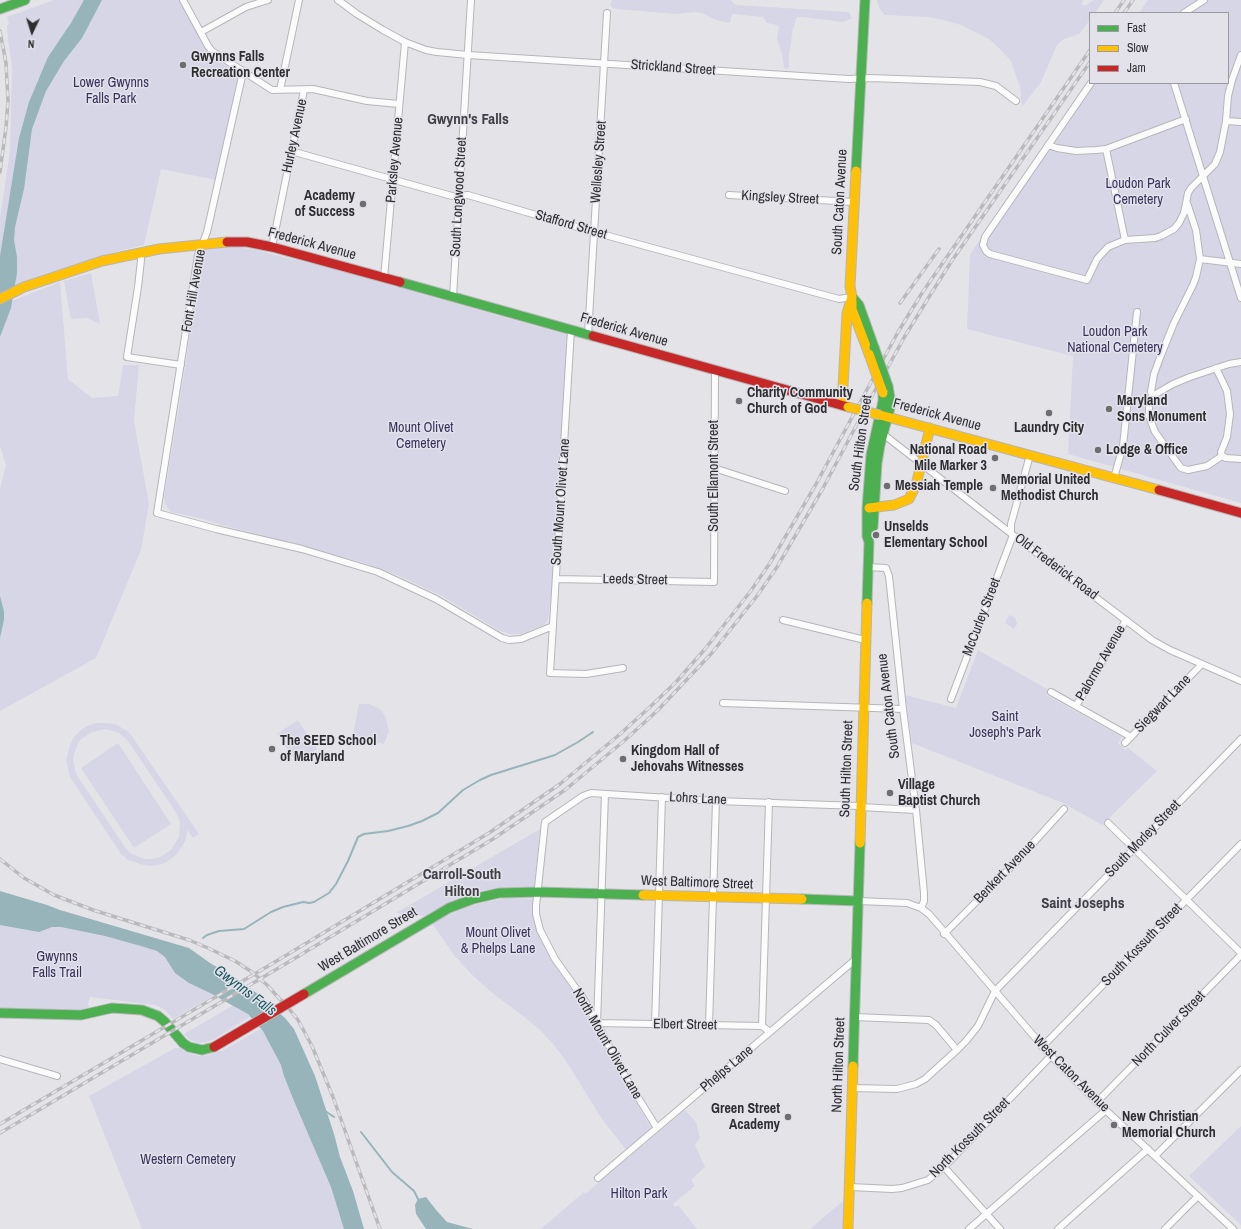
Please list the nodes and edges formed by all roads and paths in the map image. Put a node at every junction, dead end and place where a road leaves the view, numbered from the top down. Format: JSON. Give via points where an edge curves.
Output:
{"nodes":[{"id":1,"x":25,"y":0,"type":"edge"},
{"id":2,"x":183,"y":0,"type":"edge"},
{"id":3,"x":268,"y":0,"type":"edge"},
{"id":4,"x":299,"y":0,"type":"edge"},
{"id":5,"x":338,"y":0,"type":"edge"},
{"id":6,"x":471,"y":0,"type":"edge"},
{"id":7,"x":865,"y":0,"type":"edge"},
{"id":8,"x":1204,"y":0,"type":"edge"},
{"id":9,"x":3,"y":8,"type":"edge"},
{"id":10,"x":1186,"y":12,"type":"edge"},
{"id":11,"x":607,"y":13,"type":"dead end"},
{"id":12,"x":201,"y":32,"type":"junction"},
{"id":13,"x":405,"y":42,"type":"junction"},
{"id":14,"x":468,"y":55,"type":"junction"},
{"id":15,"x":1241,"y":55,"type":"edge"},
{"id":16,"x":604,"y":64,"type":"junction"},
{"id":17,"x":243,"y":72,"type":"junction"},
{"id":18,"x":861,"y":78,"type":"junction"},
{"id":19,"x":1090,"y":84,"type":"edge"},
{"id":20,"x":1174,"y":84,"type":"edge"},
{"id":21,"x":280,"y":90,"type":"junction"},
{"id":22,"x":304,"y":90,"type":"junction"},
{"id":23,"x":1016,"y":101,"type":"dead end"},
{"id":24,"x":400,"y":104,"type":"junction"},
{"id":25,"x":1186,"y":119,"type":"junction"},
{"id":26,"x":1226,"y":121,"type":"junction"},
{"id":27,"x":1241,"y":122,"type":"edge"},
{"id":28,"x":1048,"y":145,"type":"junction"},
{"id":29,"x":1106,"y":149,"type":"junction"},
{"id":30,"x":291,"y":151,"type":"junction"},
{"id":31,"x":1204,"y":176,"type":"junction"},
{"id":32,"x":393,"y":180,"type":"junction"},
{"id":33,"x":729,"y":195,"type":"dead end"},
{"id":34,"x":459,"y":196,"type":"junction"},
{"id":35,"x":854,"y":202,"type":"junction"},
{"id":36,"x":1187,"y":202,"type":"junction"},
{"id":37,"x":594,"y":232,"type":"junction"},
{"id":38,"x":1125,"y":240,"type":"junction"},
{"id":39,"x":202,"y":244,"type":"junction"},
{"id":40,"x":272,"y":247,"type":"junction"},
{"id":41,"x":140,"y":252,"type":"junction"},
{"id":42,"x":1200,"y":258,"type":"junction"},
{"id":43,"x":1231,"y":263,"type":"junction"},
{"id":44,"x":1241,"y":264,"type":"edge"},
{"id":45,"x":384,"y":278,"type":"junction"},
{"id":46,"x":453,"y":297,"type":"junction"},
{"id":47,"x":852,"y":297,"type":"junction"},
{"id":48,"x":1241,"y":298,"type":"edge"},
{"id":49,"x":0,"y":299,"type":"edge"},
{"id":50,"x":1137,"y":312,"type":"dead end"},
{"id":51,"x":571,"y":330,"type":"junction"},
{"id":52,"x":588,"y":335,"type":"junction"},
{"id":53,"x":1241,"y":362,"type":"edge"},
{"id":54,"x":181,"y":365,"type":"junction"},
{"id":55,"x":1216,"y":368,"type":"junction"},
{"id":56,"x":715,"y":370,"type":"junction"},
{"id":57,"x":1152,"y":395,"type":"junction"},
{"id":58,"x":845,"y":406,"type":"junction"},
{"id":59,"x":884,"y":416,"type":"junction"},
{"id":60,"x":930,"y":428,"type":"junction"},
{"id":61,"x":883,"y":434,"type":"junction"},
{"id":62,"x":1030,"y":454,"type":"junction"},
{"id":63,"x":1222,"y":456,"type":"junction"},
{"id":64,"x":1241,"y":459,"type":"edge"},
{"id":65,"x":921,"y":464,"type":"junction"},
{"id":66,"x":714,"y":468,"type":"junction"},
{"id":67,"x":1114,"y":478,"type":"junction"},
{"id":68,"x":785,"y":490,"type":"dead end"},
{"id":69,"x":870,"y":508,"type":"junction"},
{"id":70,"x":1241,"y":513,"type":"edge"},
{"id":71,"x":1012,"y":534,"type":"junction"},
{"id":72,"x":868,"y":567,"type":"junction"},
{"id":73,"x":556,"y":579,"type":"junction"},
{"id":74,"x":714,"y":582,"type":"joint"},
{"id":75,"x":783,"y":620,"type":"dead end"},
{"id":76,"x":1126,"y":620,"type":"junction"},
{"id":77,"x":553,"y":626,"type":"junction"},
{"id":78,"x":865,"y":640,"type":"junction"},
{"id":79,"x":1201,"y":664,"type":"junction"},
{"id":80,"x":623,"y":668,"type":"dead end"},
{"id":81,"x":1241,"y":681,"type":"edge"},
{"id":82,"x":1051,"y":692,"type":"dead end"},
{"id":83,"x":952,"y":699,"type":"dead end"},
{"id":84,"x":723,"y":703,"type":"dead end"},
{"id":85,"x":1076,"y":706,"type":"junction"},
{"id":86,"x":863,"y":708,"type":"junction"},
{"id":87,"x":903,"y":709,"type":"junction"},
{"id":88,"x":1131,"y":737,"type":"junction"},
{"id":89,"x":1241,"y":739,"type":"edge"},
{"id":90,"x":1125,"y":743,"type":"dead end"},
{"id":91,"x":604,"y":794,"type":"junction"},
{"id":92,"x":662,"y":797,"type":"junction"},
{"id":93,"x":716,"y":800,"type":"junction"},
{"id":94,"x":769,"y":802,"type":"junction"},
{"id":95,"x":860,"y":806,"type":"junction"},
{"id":96,"x":1064,"y":809,"type":"dead end"},
{"id":97,"x":916,"y":810,"type":"junction"},
{"id":98,"x":1108,"y":823,"type":"dead end"},
{"id":99,"x":1241,"y":844,"type":"edge"},
{"id":100,"x":1134,"y":848,"type":"junction"},
{"id":101,"x":538,"y":892,"type":"junction"},
{"id":102,"x":601,"y":894,"type":"junction"},
{"id":103,"x":659,"y":896,"type":"junction"},
{"id":104,"x":713,"y":897,"type":"junction"},
{"id":105,"x":766,"y":899,"type":"junction"},
{"id":106,"x":1186,"y":899,"type":"junction"},
{"id":107,"x":858,"y":901,"type":"junction"},
{"id":108,"x":921,"y":908,"type":"junction"},
{"id":109,"x":944,"y":934,"type":"junction"},
{"id":110,"x":1241,"y":954,"type":"edge"},
{"id":111,"x":856,"y":959,"type":"junction"},
{"id":112,"x":995,"y":991,"type":"junction"},
{"id":113,"x":0,"y":1013,"type":"edge"},
{"id":114,"x":854,"y":1017,"type":"junction"},
{"id":115,"x":597,"y":1023,"type":"junction"},
{"id":116,"x":655,"y":1024,"type":"junction"},
{"id":117,"x":709,"y":1025,"type":"junction"},
{"id":118,"x":762,"y":1026,"type":"junction"},
{"id":119,"x":770,"y":1032,"type":"junction"},
{"id":120,"x":1042,"y":1047,"type":"junction"},
{"id":121,"x":958,"y":1050,"type":"junction"},
{"id":122,"x":1051,"y":1056,"type":"junction"},
{"id":123,"x":0,"y":1059,"type":"edge"},
{"id":124,"x":1241,"y":1070,"type":"edge"},
{"id":125,"x":57,"y":1076,"type":"dead end"},
{"id":126,"x":852,"y":1088,"type":"junction"},
{"id":127,"x":1097,"y":1102,"type":"junction"},
{"id":128,"x":1106,"y":1110,"type":"junction"},
{"id":129,"x":657,"y":1128,"type":"junction"},
{"id":130,"x":1148,"y":1149,"type":"junction"},
{"id":131,"x":1155,"y":1156,"type":"junction"},
{"id":132,"x":944,"y":1167,"type":"junction"},
{"id":133,"x":598,"y":1178,"type":"dead end"},
{"id":134,"x":850,"y":1187,"type":"junction"},
{"id":135,"x":1198,"y":1196,"type":"junction"},
{"id":136,"x":987,"y":1214,"type":"junction"},
{"id":137,"x":848,"y":1229,"type":"edge"},
{"id":138,"x":969,"y":1229,"type":"edge"},
{"id":139,"x":1000,"y":1229,"type":"edge"},
{"id":140,"x":1058,"y":1229,"type":"edge"},
{"id":141,"x":1164,"y":1229,"type":"edge"},
{"id":142,"x":1234,"y":1229,"type":"edge"}],
"edges":[{"from":1,"to":9,"type":"main road"},
{"from":2,"to":12,"type":"street","name":"Hurley Avenue"},
{"from":3,"to":12,"type":"street","via":[[246,7]]},
{"from":4,"to":21,"type":"street"},
{"from":5,"to":13,"type":"street","name":"Strickland Street"},
{"from":6,"to":14,"type":"street","name":"South Longwood Street"},
{"from":7,"to":18,"type":"main road","name":"South Caton Avenue"},
{"from":8,"to":10,"type":"street"},
{"from":11,"to":16,"type":"street","name":"Wellesley Street"},
{"from":12,"to":17,"type":"street","name":"Hurley Avenue","via":[[212,51]]},
{"from":13,"to":14,"type":"street","name":"Strickland Street","via":[[431,51]]},
{"from":13,"to":24,"type":"street","name":"Parksley Avenue"},
{"from":14,"to":16,"type":"street","name":"Strickland Street"},
{"from":14,"to":34,"type":"street","name":"South Longwood Street"},
{"from":15,"to":26,"type":"street","via":[[1228,96]]},
{"from":16,"to":18,"type":"street","name":"Strickland Street"},
{"from":16,"to":37,"type":"street","name":"Wellesley Street"},
{"from":17,"to":21,"type":"street","name":"Hurley Avenue","via":[[272,90]]},
{"from":17,"to":39,"type":"street","name":"Font Hill Avenue","via":[[207,232]]},
{"from":18,"to":23,"type":"street","name":"Strickland Street","via":[[990,83]]},
{"from":18,"to":35,"type":"main road","name":"South Caton Avenue"},
{"from":19,"to":28,"type":"street"},
{"from":20,"to":25,"type":"street"},
{"from":21,"to":22,"type":"street","name":"Hurley Avenue"},
{"from":22,"to":24,"type":"street"},
{"from":22,"to":30,"type":"street","name":"Hurley Avenue"},
{"from":24,"to":32,"type":"street","name":"Parksley Avenue"},
{"from":25,"to":29,"type":"street"},
{"from":25,"to":31,"type":"street"},
{"from":26,"to":27,"type":"street"},
{"from":26,"to":31,"type":"street","via":[[1220,152],[1215,164]]},
{"from":28,"to":29,"type":"street","via":[[1076,151]]},
{"from":28,"to":38,"type":"street","via":[[985,236],[983,245],[986,251],[1087,280],[1093,264],[1102,253],[1115,243]]},
{"from":29,"to":38,"type":"street"},
{"from":30,"to":32,"type":"street","name":"Stafford Street"},
{"from":30,"to":40,"type":"street","name":"Hurley Avenue"},
{"from":31,"to":36,"type":"street","via":[[1191,188]]},
{"from":31,"to":43,"type":"street"},
{"from":32,"to":34,"type":"street","name":"Stafford Street"},
{"from":32,"to":45,"type":"street","name":"Parksley Avenue"},
{"from":33,"to":35,"type":"street","name":"Kingsley Street"},
{"from":34,"to":37,"type":"street","name":"Stafford Street","via":[[468,195]]},
{"from":34,"to":46,"type":"street","name":"South Longwood Street"},
{"from":35,"to":47,"type":"main road","name":"South Caton Avenue","via":[[850,286]]},
{"from":36,"to":38,"type":"street","via":[[1179,224],[1168,232],[1154,238]]},
{"from":36,"to":42,"type":"street","via":[[1196,230]]},
{"from":37,"to":47,"type":"street","name":"Stafford Street","via":[[839,299]]},
{"from":37,"to":52,"type":"street","name":"Wellesley Street"},
{"from":39,"to":40,"type":"main road","name":"Frederick Avenue","via":[[240,242]]},
{"from":39,"to":41,"type":"main road","name":"Frederick Avenue"},
{"from":39,"to":54,"type":"street","name":"Font Hill Avenue","via":[[198,255]]},
{"from":40,"to":45,"type":"main road","name":"Frederick Avenue"},
{"from":41,"to":49,"type":"main road","name":"Frederick Avenue","via":[[102,261],[24,287]]},
{"from":41,"to":54,"type":"street","via":[[138,287],[127,357]]},
{"from":42,"to":43,"type":"street"},
{"from":42,"to":57,"type":"street","via":[[1193,285],[1161,355],[1151,388]]},
{"from":43,"to":44,"type":"street"},
{"from":43,"to":48,"type":"street"},
{"from":45,"to":46,"type":"main road","name":"Frederick Avenue"},
{"from":46,"to":51,"type":"main road","name":"Frederick Avenue"},
{"from":47,"to":58,"type":"main road","name":"South Caton Avenue","via":[[847,313]]},
{"from":47,"to":59,"type":"main road","name":"South Hilton Street","bridge":true,"via":[[859,305],[891,404]]},
{"from":50,"to":67,"type":"street","via":[[1123,446]]},
{"from":51,"to":52,"type":"main road","name":"Frederick Avenue"},
{"from":51,"to":73,"type":"street","name":"South Mount Olivet Lane"},
{"from":52,"to":56,"type":"main road","name":"Frederick Avenue"},
{"from":53,"to":55,"type":"street"},
{"from":54,"to":77,"type":"street","name":"Font Hill Avenue","via":[[157,513],[302,549],[378,572],[436,599],[509,640],[521,639]]},
{"from":55,"to":57,"type":"street"},
{"from":55,"to":63,"type":"street","via":[[1227,391],[1230,407],[1229,428]]},
{"from":56,"to":58,"type":"main road","name":"Frederick Avenue"},
{"from":56,"to":66,"type":"street","name":"South Ellamont Street"},
{"from":57,"to":63,"type":"street","via":[[1148,416],[1155,432],[1181,468],[1188,470],[1207,466]]},
{"from":58,"to":59,"type":"main road","name":"Frederick Avenue","bridge":true},
{"from":59,"to":60,"type":"main road","name":"Frederick Avenue"},
{"from":59,"to":61,"type":"main road","name":"South Hilton Street"},
{"from":59,"to":69,"type":"main road","name":"South Hilton Street","via":[[870,456]]},
{"from":60,"to":62,"type":"main road","name":"Frederick Avenue"},
{"from":60,"to":65,"type":"main road"},
{"from":61,"to":65,"type":"street","name":"Old Frederick Road"},
{"from":61,"to":69,"type":"main road","name":"South Hilton Street"},
{"from":62,"to":67,"type":"main road","name":"Frederick Avenue"},
{"from":62,"to":71,"type":"street","name":"McCurley Street","via":[[1011,524]]},
{"from":63,"to":64,"type":"street"},
{"from":65,"to":69,"type":"main road","via":[[916,485],[909,498],[894,505]]},
{"from":65,"to":71,"type":"street","name":"Old Frederick Road"},
{"from":66,"to":68,"type":"street"},
{"from":66,"to":74,"type":"street","name":"South Ellamont Street"},
{"from":67,"to":70,"type":"main road","name":"Frederick Avenue"},
{"from":69,"to":72,"type":"main road","name":"South Hilton Street","via":[[872,536],[869,542]]},
{"from":71,"to":76,"type":"street","name":"Old Frederick Road"},
{"from":71,"to":83,"type":"street","name":"McCurley Street"},
{"from":72,"to":78,"type":"main road","name":"South Hilton Street"},
{"from":72,"to":87,"type":"street","name":"South Caton Avenue","via":[[882,567],[888,571]]},
{"from":73,"to":74,"type":"street","name":"Leeds Street"},
{"from":73,"to":77,"type":"street","name":"South Mount Olivet Lane"},
{"from":75,"to":78,"type":"street"},
{"from":76,"to":79,"type":"street","name":"Old Frederick Road","via":[[1161,645]]},
{"from":76,"to":85,"type":"street","name":"Palormo Avenue"},
{"from":77,"to":80,"type":"street","name":"South Mount Olivet Lane","via":[[550,673],[586,674]]},
{"from":78,"to":86,"type":"main road","name":"South Hilton Street"},
{"from":79,"to":81,"type":"street","name":"Old Frederick Road"},
{"from":79,"to":88,"type":"street","name":"Siegwart Lane"},
{"from":82,"to":85,"type":"street"},
{"from":84,"to":86,"type":"street"},
{"from":85,"to":88,"type":"street"},
{"from":86,"to":87,"type":"street"},
{"from":86,"to":95,"type":"main road","name":"South Hilton Street"},
{"from":87,"to":97,"type":"street","name":"South Caton Avenue"},
{"from":88,"to":90,"type":"street","name":"Siegwart Lane"},
{"from":89,"to":100,"type":"street","name":"South Morley Street"},
{"from":91,"to":92,"type":"street","name":"Lohrs Lane"},
{"from":91,"to":101,"type":"street","name":"Lohrs Lane","via":[[586,794],[545,822]]},
{"from":91,"to":102,"type":"street"},
{"from":92,"to":93,"type":"street","name":"Lohrs Lane"},
{"from":92,"to":103,"type":"street"},
{"from":93,"to":94,"type":"street","name":"Lohrs Lane"},
{"from":93,"to":104,"type":"street"},
{"from":94,"to":95,"type":"street","name":"Lohrs Lane"},
{"from":94,"to":105,"type":"street"},
{"from":95,"to":97,"type":"street","name":"Lohrs Lane"},
{"from":95,"to":107,"type":"main road","name":"South Hilton Street"},
{"from":96,"to":109,"type":"street","name":"Benkert Avenue","via":[[1015,863]]},
{"from":97,"to":108,"type":"street","name":"South Caton Avenue","via":[[924,893]]},
{"from":98,"to":100,"type":"street"},
{"from":99,"to":106,"type":"street","name":"South Kossuth Street"},
{"from":100,"to":106,"type":"street"},
{"from":100,"to":112,"type":"street","name":"South Morley Street"},
{"from":101,"to":102,"type":"main road","name":"West Baltimore Street"},
{"from":101,"to":113,"type":"main road","name":"West Baltimore Street","bridge":true,"via":[[499,893],[460,903],[214,1047],[202,1050],[189,1047],[166,1022],[142,1010],[112,1008],[81,1015]]},
{"from":101,"to":115,"type":"street","name":"North Mount Olivet Lane","via":[[536,914],[540,930],[555,959],[585,1001]]},
{"from":102,"to":103,"type":"main road","name":"West Baltimore Street"},
{"from":102,"to":115,"type":"street"},
{"from":103,"to":104,"type":"main road","name":"West Baltimore Street"},
{"from":103,"to":116,"type":"street"},
{"from":104,"to":105,"type":"main road","name":"West Baltimore Street"},
{"from":104,"to":117,"type":"street"},
{"from":105,"to":107,"type":"main road","name":"West Baltimore Street"},
{"from":105,"to":118,"type":"street"},
{"from":106,"to":110,"type":"street"},
{"from":106,"to":120,"type":"street","name":"South Kossuth Street"},
{"from":107,"to":108,"type":"street","name":"West Baltimore Street","via":[[907,903]]},
{"from":107,"to":111,"type":"main road","name":"North Hilton Street"},
{"from":108,"to":109,"type":"street","name":"West Caton Avenue","via":[[929,914]]},
{"from":109,"to":112,"type":"street","name":"West Caton Avenue"},
{"from":110,"to":127,"type":"street","name":"North Culver Street"},
{"from":111,"to":114,"type":"main road","name":"North Hilton Street"},
{"from":111,"to":119,"type":"street","name":"Phelps Lane"},
{"from":112,"to":120,"type":"street","name":"West Caton Avenue"},
{"from":112,"to":121,"type":"street","name":"South Morley Street","via":[[978,1026]]},
{"from":114,"to":121,"type":"street","via":[[929,1020]]},
{"from":114,"to":126,"type":"main road","name":"North Hilton Street"},
{"from":115,"to":116,"type":"street","name":"Elbert Street"},
{"from":115,"to":129,"type":"street","name":"North Mount Olivet Lane","via":[[626,1078]]},
{"from":116,"to":117,"type":"street","name":"Elbert Street"},
{"from":117,"to":118,"type":"street","name":"Elbert Street"},
{"from":118,"to":119,"type":"street"},
{"from":119,"to":129,"type":"street","name":"Phelps Lane"},
{"from":120,"to":122,"type":"street","name":"West Caton Avenue"},
{"from":121,"to":126,"type":"street","name":"South Morley Street","via":[[916,1084],[897,1089]]},
{"from":122,"to":127,"type":"street","name":"West Caton Avenue"},
{"from":122,"to":132,"type":"street","name":"North Kossuth Street"},
{"from":123,"to":125,"type":"street"},
{"from":124,"to":131,"type":"street"},
{"from":126,"to":134,"type":"main road","name":"North Hilton Street"},
{"from":127,"to":128,"type":"street","name":"West Caton Avenue"},
{"from":128,"to":130,"type":"street","name":"West Caton Avenue"},
{"from":128,"to":136,"type":"street"},
{"from":129,"to":133,"type":"street","name":"Phelps Lane"},
{"from":130,"to":131,"type":"street","name":"West Caton Avenue"},
{"from":130,"to":140,"type":"street"},
{"from":131,"to":135,"type":"street","name":"West Caton Avenue"},
{"from":132,"to":134,"type":"street","name":"North Kossuth Street","via":[[928,1180],[906,1188]]},
{"from":132,"to":136,"type":"street"},
{"from":134,"to":137,"type":"main road","name":"North Hilton Street"},
{"from":135,"to":141,"type":"street"},
{"from":135,"to":142,"type":"street","name":"West Caton Avenue"},
{"from":136,"to":138,"type":"street"},
{"from":136,"to":139,"type":"street"}]}
